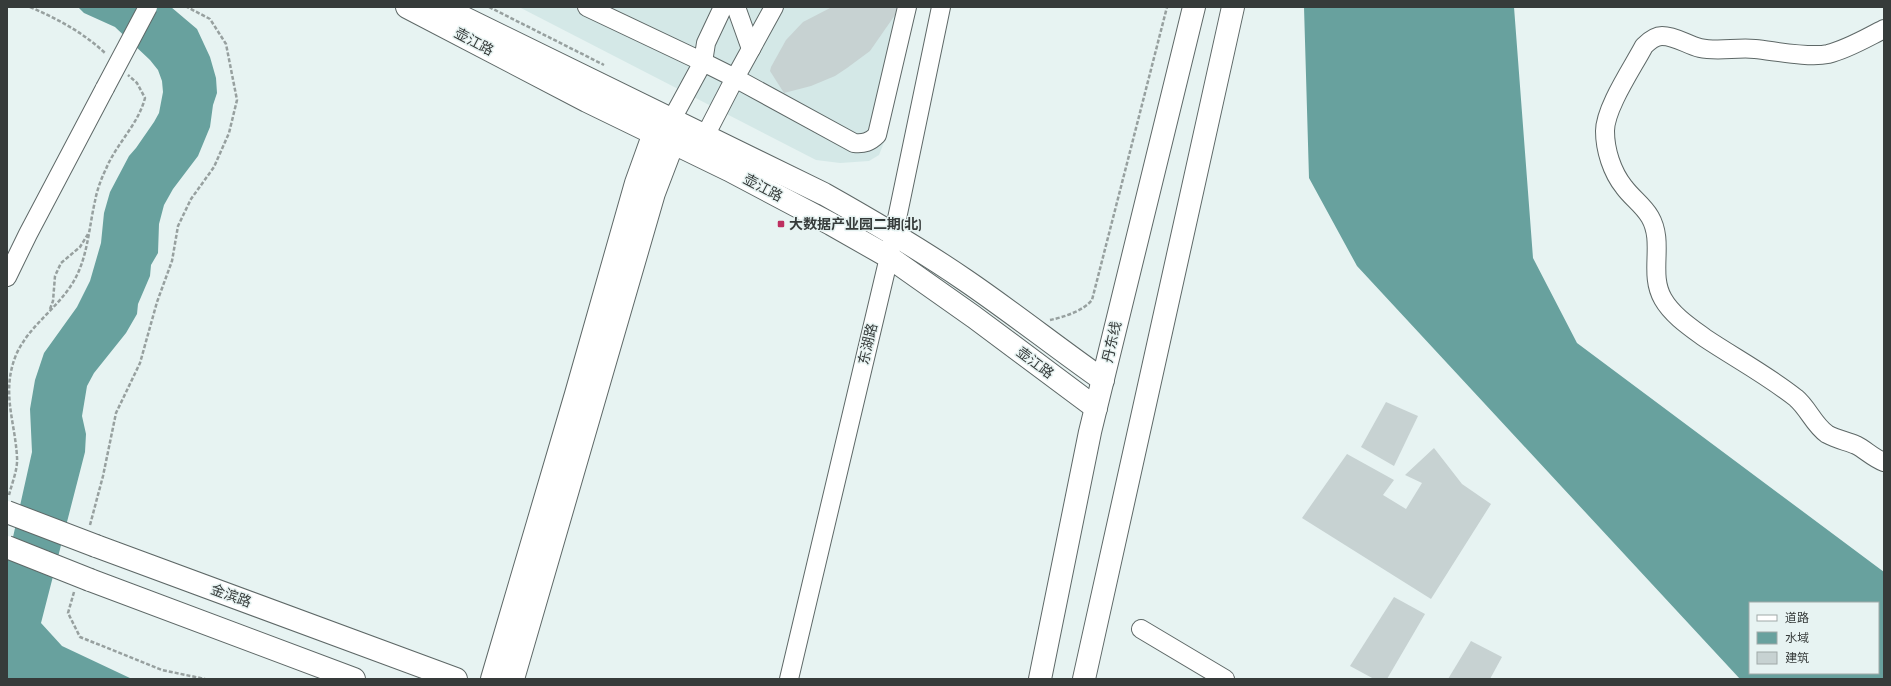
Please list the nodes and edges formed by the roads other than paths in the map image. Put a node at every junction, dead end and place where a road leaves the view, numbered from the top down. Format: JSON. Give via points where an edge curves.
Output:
{"nodes":[{"id":1,"x":148,"y":7,"type":"edge"},
{"id":2,"x":407,"y":7,"type":"edge"},
{"id":3,"x":442,"y":7,"type":"edge"},
{"id":4,"x":588,"y":7,"type":"edge"},
{"id":5,"x":723,"y":7,"type":"edge"},
{"id":6,"x":736,"y":7,"type":"edge"},
{"id":7,"x":774,"y":7,"type":"edge"},
{"id":8,"x":907,"y":7,"type":"edge"},
{"id":9,"x":941,"y":7,"type":"edge"},
{"id":10,"x":1194,"y":7,"type":"edge"},
{"id":11,"x":1234,"y":7,"type":"edge"},
{"id":12,"x":1884,"y":29,"type":"edge"},
{"id":13,"x":751,"y":48,"type":"junction"},
{"id":14,"x":703,"y":62,"type":"junction"},
{"id":15,"x":735,"y":78,"type":"junction"},
{"id":16,"x":668,"y":127,"type":"junction"},
{"id":17,"x":705,"y":136,"type":"junction"},
{"id":18,"x":894,"y":233,"type":"junction"},
{"id":19,"x":889,"y":257,"type":"junction"},
{"id":20,"x":7,"y":277,"type":"edge"},
{"id":21,"x":1103,"y":380,"type":"junction"},
{"id":22,"x":1096,"y":408,"type":"junction"},
{"id":23,"x":1884,"y":462,"type":"edge"},
{"id":24,"x":7,"y":512,"type":"edge"},
{"id":25,"x":7,"y":547,"type":"edge"},
{"id":26,"x":1140,"y":629,"type":"dead end"},
{"id":27,"x":354,"y":679,"type":"edge"},
{"id":28,"x":456,"y":679,"type":"edge"},
{"id":29,"x":492,"y":679,"type":"edge"},
{"id":30,"x":513,"y":679,"type":"edge"},
{"id":31,"x":789,"y":679,"type":"edge"},
{"id":32,"x":1040,"y":679,"type":"edge"},
{"id":33,"x":1084,"y":679,"type":"edge"},
{"id":34,"x":1225,"y":679,"type":"edge"}],
"edges":[{"from":1,"to":20,"type":"street","bridge":true},
{"from":2,"to":16,"type":"main road","name":"壶江路","via":[[587,101]]},
{"from":3,"to":16,"type":"main road","name":"壶江路"},
{"from":4,"to":14,"type":"street"},
{"from":5,"to":14,"type":"street","via":[[706,43]]},
{"from":6,"to":13,"type":"street"},
{"from":7,"to":13,"type":"street"},
{"from":8,"to":15,"type":"street","via":[[877,135],[872,141],[854,143]]},
{"from":9,"to":18,"type":"street","name":"东湖路"},
{"from":10,"to":21,"type":"main road","name":"丹东线"},
{"from":11,"to":33,"type":"main road"},
{"from":12,"to":23,"type":"street","via":[[1827,54],[1709,49],[1672,37],[1661,36],[1652,39],[1644,46],[1613,105],[1605,129],[1610,159],[1617,174],[1655,228],[1656,282],[1663,300],[1674,313],[1710,341],[1792,395],[1806,407],[1826,433],[1855,445]]},
{"from":13,"to":15,"type":"street"},
{"from":14,"to":15,"type":"street"},
{"from":14,"to":16,"type":"street"},
{"from":15,"to":17,"type":"street"},
{"from":16,"to":17,"type":"main road","name":"壶江路"},
{"from":16,"to":19,"type":"main road","name":"壶江路","via":[[729,170]]},
{"from":16,"to":29,"type":"main road","via":[[636,183]]},
{"from":16,"to":30,"type":"main road","via":[[654,193]]},
{"from":17,"to":18,"type":"main road","name":"壶江路","via":[[824,194]]},
{"from":18,"to":19,"type":"street","name":"东湖路"},
{"from":18,"to":21,"type":"main road","name":"壶江路","via":[[966,281]]},
{"from":19,"to":22,"type":"main road","name":"壶江路"},
{"from":19,"to":31,"type":"street","name":"东湖路"},
{"from":21,"to":22,"type":"main road","name":"丹东线"},
{"from":22,"to":32,"type":"main road","name":"丹东线"},
{"from":24,"to":28,"type":"main road","name":"金滨路","bridge":true,"via":[[92,538]]},
{"from":25,"to":27,"type":"main road","bridge":true,"via":[[82,585]]},
{"from":26,"to":34,"type":"street"}]}
